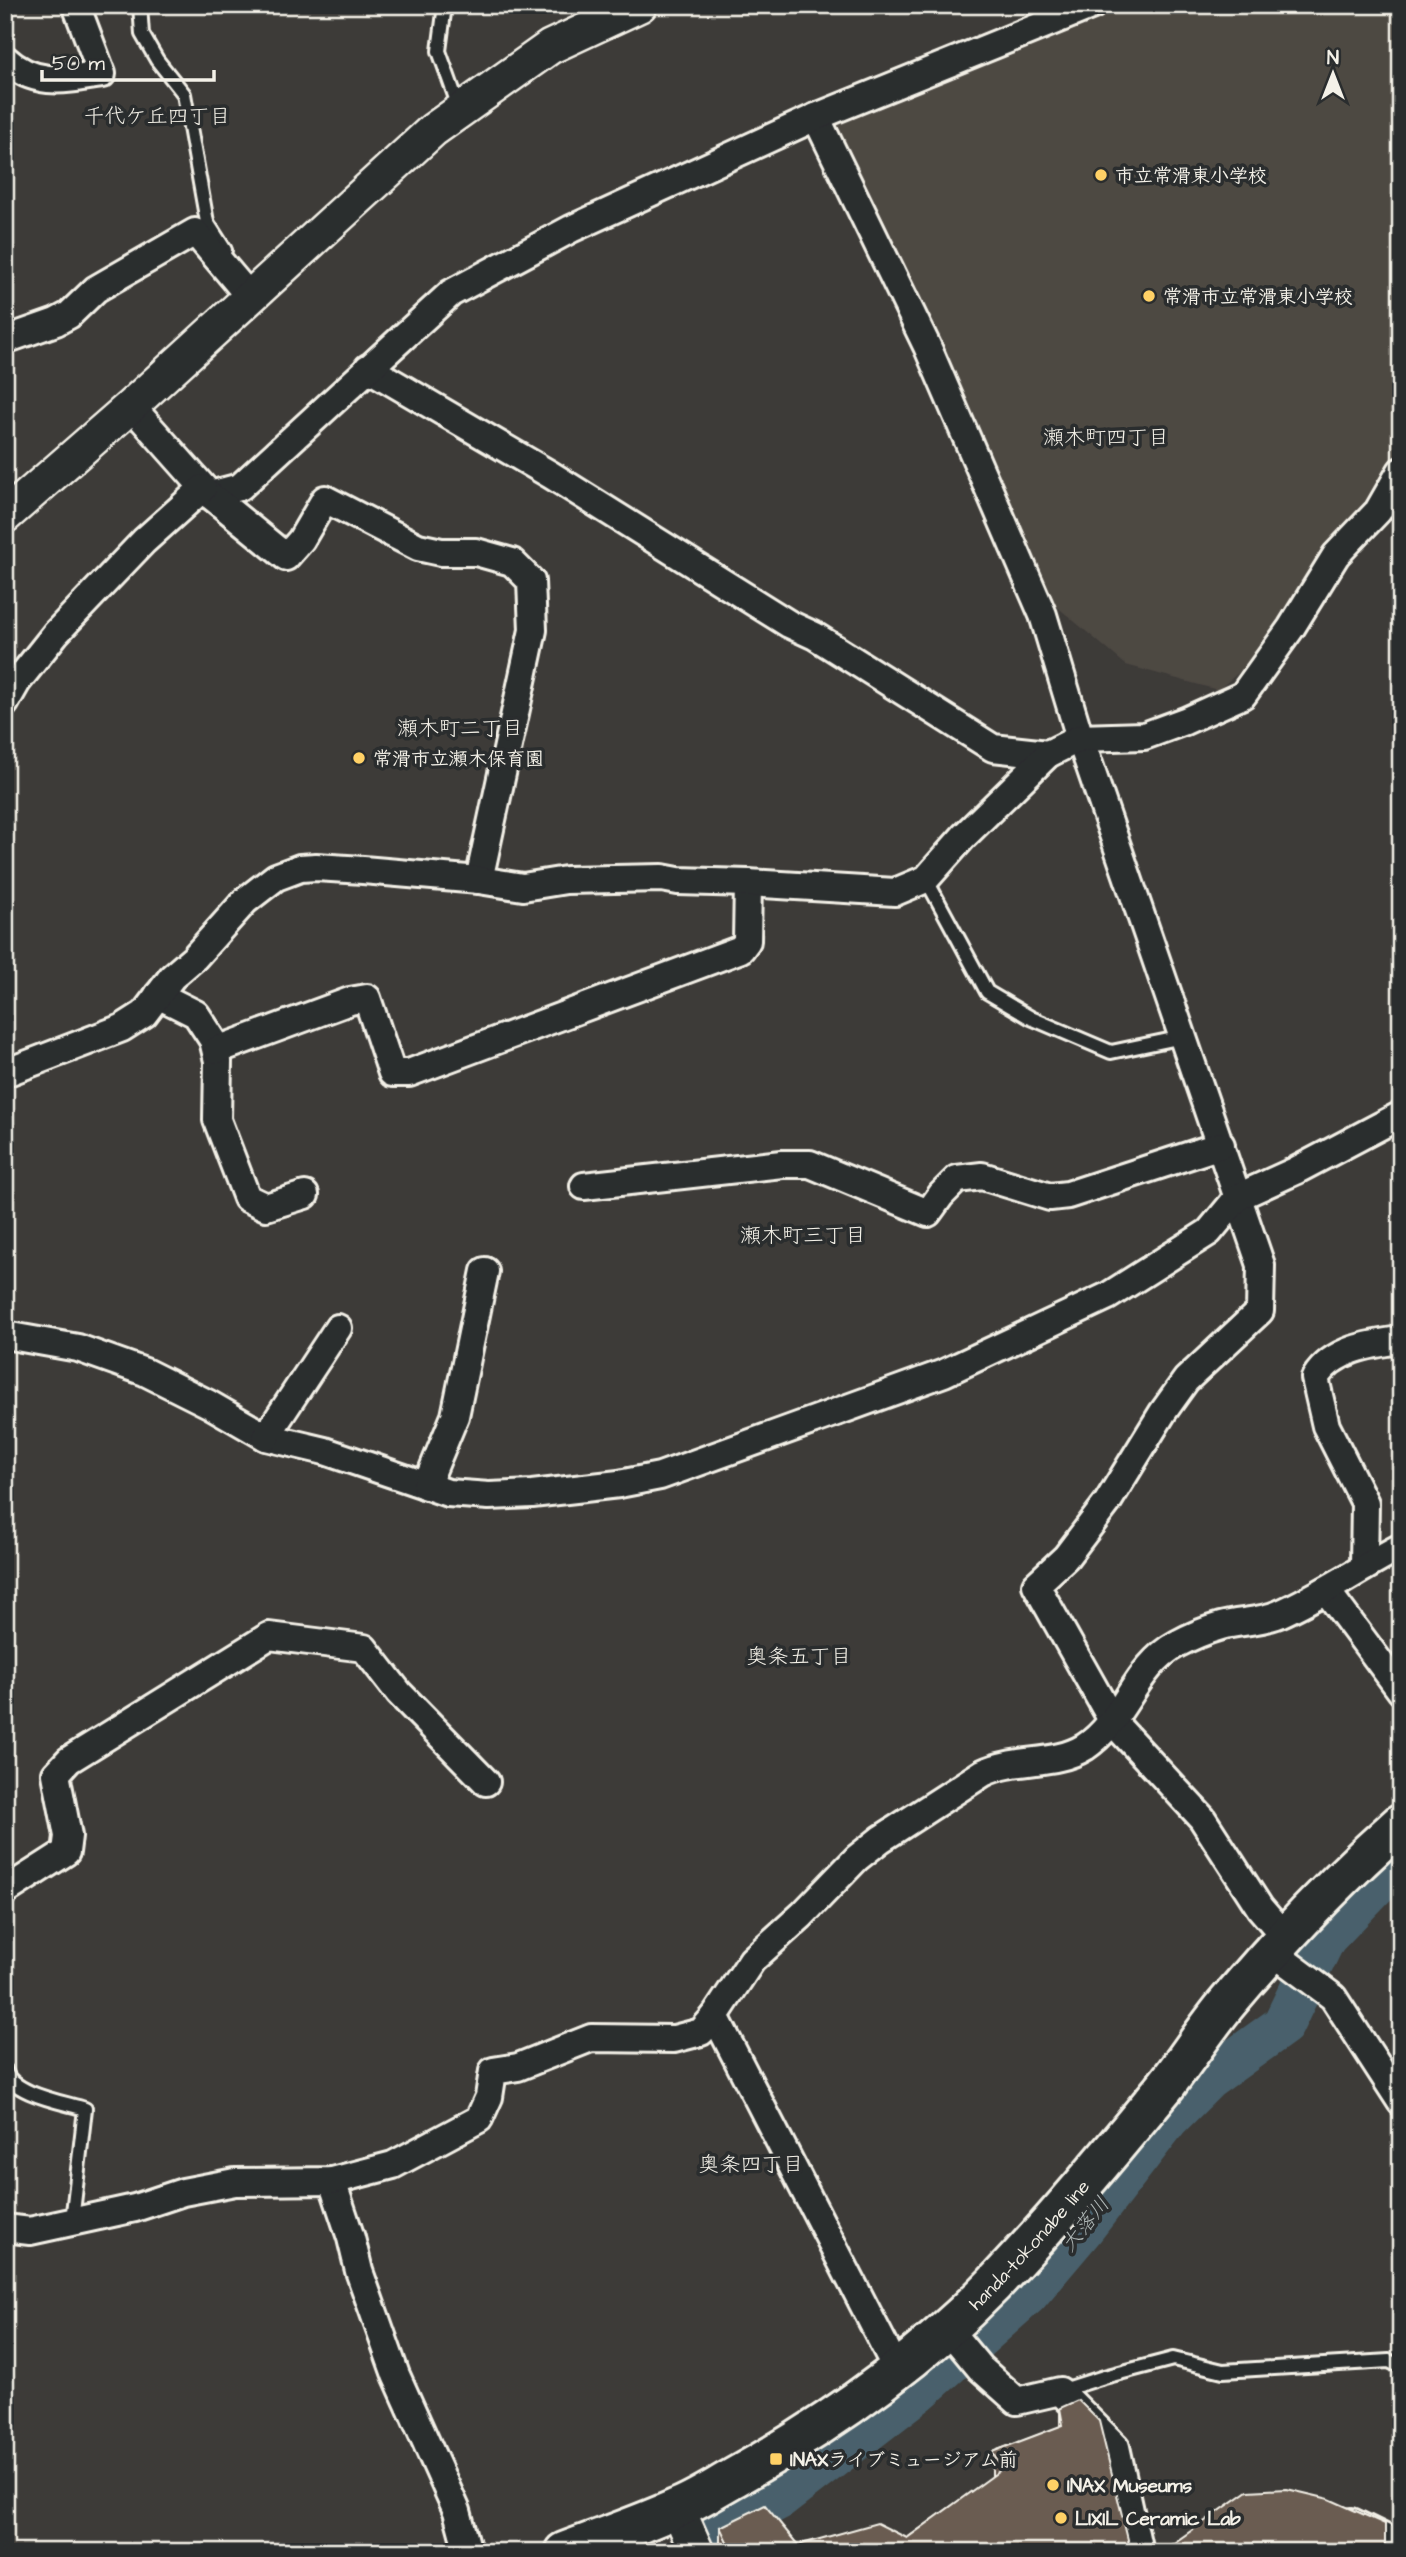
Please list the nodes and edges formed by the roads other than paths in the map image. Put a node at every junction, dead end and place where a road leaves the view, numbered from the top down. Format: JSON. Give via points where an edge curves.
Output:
{"nodes":[{"id":1,"x":76,"y":5,"type":"edge"},
{"id":2,"x":140,"y":5,"type":"edge"},
{"id":3,"x":445,"y":5,"type":"edge"},
{"id":4,"x":640,"y":5,"type":"edge"},
{"id":5,"x":1093,"y":5,"type":"edge"},
{"id":6,"x":5,"y":59,"type":"edge"},
{"id":7,"x":460,"y":111,"type":"junction"},
{"id":8,"x":816,"y":117,"type":"junction"},
{"id":9,"x":244,"y":290,"type":"junction"},
{"id":10,"x":5,"y":340,"type":"edge"},
{"id":11,"x":368,"y":368,"type":"junction"},
{"id":12,"x":131,"y":406,"type":"junction"},
{"id":13,"x":1401,"y":471,"type":"edge"},
{"id":14,"x":207,"y":491,"type":"junction"},
{"id":15,"x":5,"y":516,"type":"edge"},
{"id":16,"x":5,"y":703,"type":"edge"},
{"id":17,"x":1080,"y":738,"type":"junction"},
{"id":18,"x":1048,"y":754,"type":"junction"},
{"id":19,"x":479,"y":880,"type":"junction"},
{"id":20,"x":926,"y":880,"type":"junction"},
{"id":21,"x":748,"y":883,"type":"junction"},
{"id":22,"x":158,"y":995,"type":"junction"},
{"id":23,"x":1184,"y":1037,"type":"junction"},
{"id":24,"x":217,"y":1050,"type":"junction"},
{"id":25,"x":5,"y":1073,"type":"edge"},
{"id":26,"x":1401,"y":1115,"type":"edge"},
{"id":27,"x":1221,"y":1145,"type":"junction"},
{"id":28,"x":584,"y":1186,"type":"dead end"},
{"id":29,"x":305,"y":1195,"type":"dead end"},
{"id":30,"x":1238,"y":1196,"type":"junction"},
{"id":31,"x":485,"y":1271,"type":"dead end"},
{"id":32,"x":338,"y":1328,"type":"dead end"},
{"id":33,"x":5,"y":1335,"type":"edge"},
{"id":34,"x":1401,"y":1340,"type":"edge"},
{"id":35,"x":267,"y":1437,"type":"junction"},
{"id":36,"x":426,"y":1486,"type":"junction"},
{"id":37,"x":1401,"y":1547,"type":"edge"},
{"id":38,"x":1364,"y":1566,"type":"junction"},
{"id":39,"x":1326,"y":1590,"type":"junction"},
{"id":40,"x":1401,"y":1691,"type":"edge"},
{"id":41,"x":1113,"y":1722,"type":"junction"},
{"id":42,"x":486,"y":1782,"type":"dead end"},
{"id":43,"x":1401,"y":1823,"type":"edge"},
{"id":44,"x":5,"y":1891,"type":"edge"},
{"id":45,"x":1298,"y":1963,"type":"junction"},
{"id":46,"x":715,"y":2016,"type":"junction"},
{"id":47,"x":5,"y":2070,"type":"edge"},
{"id":48,"x":1401,"y":2102,"type":"edge"},
{"id":49,"x":332,"y":2181,"type":"junction"},
{"id":50,"x":72,"y":2221,"type":"junction"},
{"id":51,"x":5,"y":2228,"type":"edge"},
{"id":52,"x":954,"y":2336,"type":"junction"},
{"id":53,"x":1401,"y":2367,"type":"edge"},
{"id":54,"x":897,"y":2370,"type":"junction"},
{"id":55,"x":1060,"y":2391,"type":"junction"},
{"id":56,"x":678,"y":2508,"type":"junction"},
{"id":57,"x":1326,"y":2510,"type":"edge"},
{"id":58,"x":1401,"y":2546,"type":"edge"},
{"id":59,"x":588,"y":2548,"type":"edge"},
{"id":60,"x":468,"y":2552,"type":"edge"},
{"id":61,"x":697,"y":2552,"type":"edge"},
{"id":62,"x":1139,"y":2552,"type":"edge"}],
"edges":[{"from":1,"to":6,"type":"street","via":[[102,74],[37,79]]},
{"from":2,"to":9,"type":"lane","via":[[142,34],[184,94],[207,222]]},
{"from":3,"to":7,"type":"lane","via":[[439,51]]},
{"from":4,"to":7,"type":"street","via":[[550,47]]},
{"from":5,"to":8,"type":"street"},
{"from":7,"to":9,"type":"street"},
{"from":8,"to":11,"type":"street","via":[[571,229],[451,293]]},
{"from":8,"to":17,"type":"street","via":[[916,322],[1043,615]]},
{"from":9,"to":10,"type":"street","via":[[195,232],[96,289],[57,323]]},
{"from":9,"to":12,"type":"street"},
{"from":11,"to":14,"type":"street","via":[[240,486]]},
{"from":11,"to":18,"type":"street","via":[[551,475],[993,748]]},
{"from":12,"to":14,"type":"street"},
{"from":12,"to":15,"type":"street"},
{"from":13,"to":17,"type":"street","via":[[1378,511],[1336,555],[1244,695],[1144,736]]},
{"from":14,"to":16,"type":"street","via":[[144,541],[57,633]]},
{"from":14,"to":19,"type":"street","via":[[286,558],[325,499],[418,547],[476,552],[512,562],[530,581],[533,630]]},
{"from":17,"to":18,"type":"street"},
{"from":17,"to":23,"type":"street"},
{"from":18,"to":20,"type":"street"},
{"from":19,"to":21,"type":"street","via":[[523,887],[566,880],[648,878]]},
{"from":19,"to":22,"type":"street","via":[[316,866],[288,872],[245,901]]},
{"from":20,"to":21,"type":"street","via":[[895,892]]},
{"from":20,"to":23,"type":"lane","via":[[987,992],[1031,1018],[1111,1052]]},
{"from":21,"to":24,"type":"street","via":[[747,940],[741,949],[408,1073],[391,1073],[367,998]]},
{"from":22,"to":24,"type":"street","via":[[196,1014]]},
{"from":22,"to":25,"type":"street","via":[[145,1014],[122,1028]]},
{"from":23,"to":27,"type":"street"},
{"from":24,"to":29,"type":"street","via":[[217,1120],[247,1198],[266,1207]]},
{"from":26,"to":30,"type":"street"},
{"from":27,"to":28,"type":"street","via":[[1068,1195],[1050,1197],[982,1176],[957,1179],[928,1213],[810,1164]]},
{"from":27,"to":30,"type":"street"},
{"from":30,"to":36,"type":"street","via":[[1209,1232],[1108,1296],[944,1373],[660,1476],[489,1496],[447,1493]]},
{"from":30,"to":41,"type":"street","via":[[1261,1265],[1261,1311],[1186,1380],[1107,1503],[1066,1557],[1036,1585]]},
{"from":31,"to":36,"type":"street","via":[[455,1416]]},
{"from":32,"to":35,"type":"street"},
{"from":33,"to":35,"type":"street","via":[[78,1348],[145,1372]]},
{"from":34,"to":38,"type":"street","via":[[1365,1345],[1337,1357],[1315,1378],[1326,1426],[1365,1503]]},
{"from":35,"to":36,"type":"street","via":[[325,1451]]},
{"from":37,"to":38,"type":"street"},
{"from":38,"to":39,"type":"street"},
{"from":39,"to":40,"type":"street"},
{"from":39,"to":41,"type":"street","via":[[1277,1615],[1222,1626],[1175,1645],[1150,1667]]},
{"from":41,"to":45,"type":"street","via":[[1202,1818]]},
{"from":41,"to":46,"type":"street","via":[[1087,1746],[1064,1758],[1005,1765],[983,1773],[881,1839],[752,1960]]},
{"from":42,"to":44,"type":"street","via":[[399,1693],[364,1648],[269,1636],[69,1760],[57,1774],[68,1836],[66,1852]]},
{"from":43,"to":45,"type":"main road","name":"handa-tokonabe line","via":[[1372,1849]]},
{"from":45,"to":48,"type":"street","via":[[1333,1997]]},
{"from":45,"to":52,"type":"main road","name":"handa-tokonabe line","via":[[1227,2004],[1168,2082]]},
{"from":46,"to":49,"type":"street","via":[[701,2032],[674,2039],[591,2038],[518,2067],[493,2071],[479,2119],[393,2165]]},
{"from":46,"to":54,"type":"street"},
{"from":47,"to":50,"type":"lane","via":[[19,2088],[85,2109]]},
{"from":49,"to":50,"type":"street","via":[[235,2182]]},
{"from":49,"to":60,"type":"street","via":[[396,2375],[457,2511]]},
{"from":50,"to":51,"type":"street","via":[[30,2231]]},
{"from":52,"to":54,"type":"main road","name":"handa-tokonabe line"},
{"from":52,"to":55,"type":"street","via":[[980,2368],[1017,2401]]},
{"from":53,"to":55,"type":"lane","via":[[1389,2361],[1223,2371],[1173,2359]]},
{"from":54,"to":56,"type":"main road","name":"handa-tokonabe line","via":[[764,2460]]},
{"from":55,"to":62,"type":"street","via":[[1116,2447]]},
{"from":56,"to":59,"type":"main road","name":"handa-tokonabe line"},
{"from":56,"to":61,"type":"street"},
{"from":57,"to":58,"type":"street"}]}
